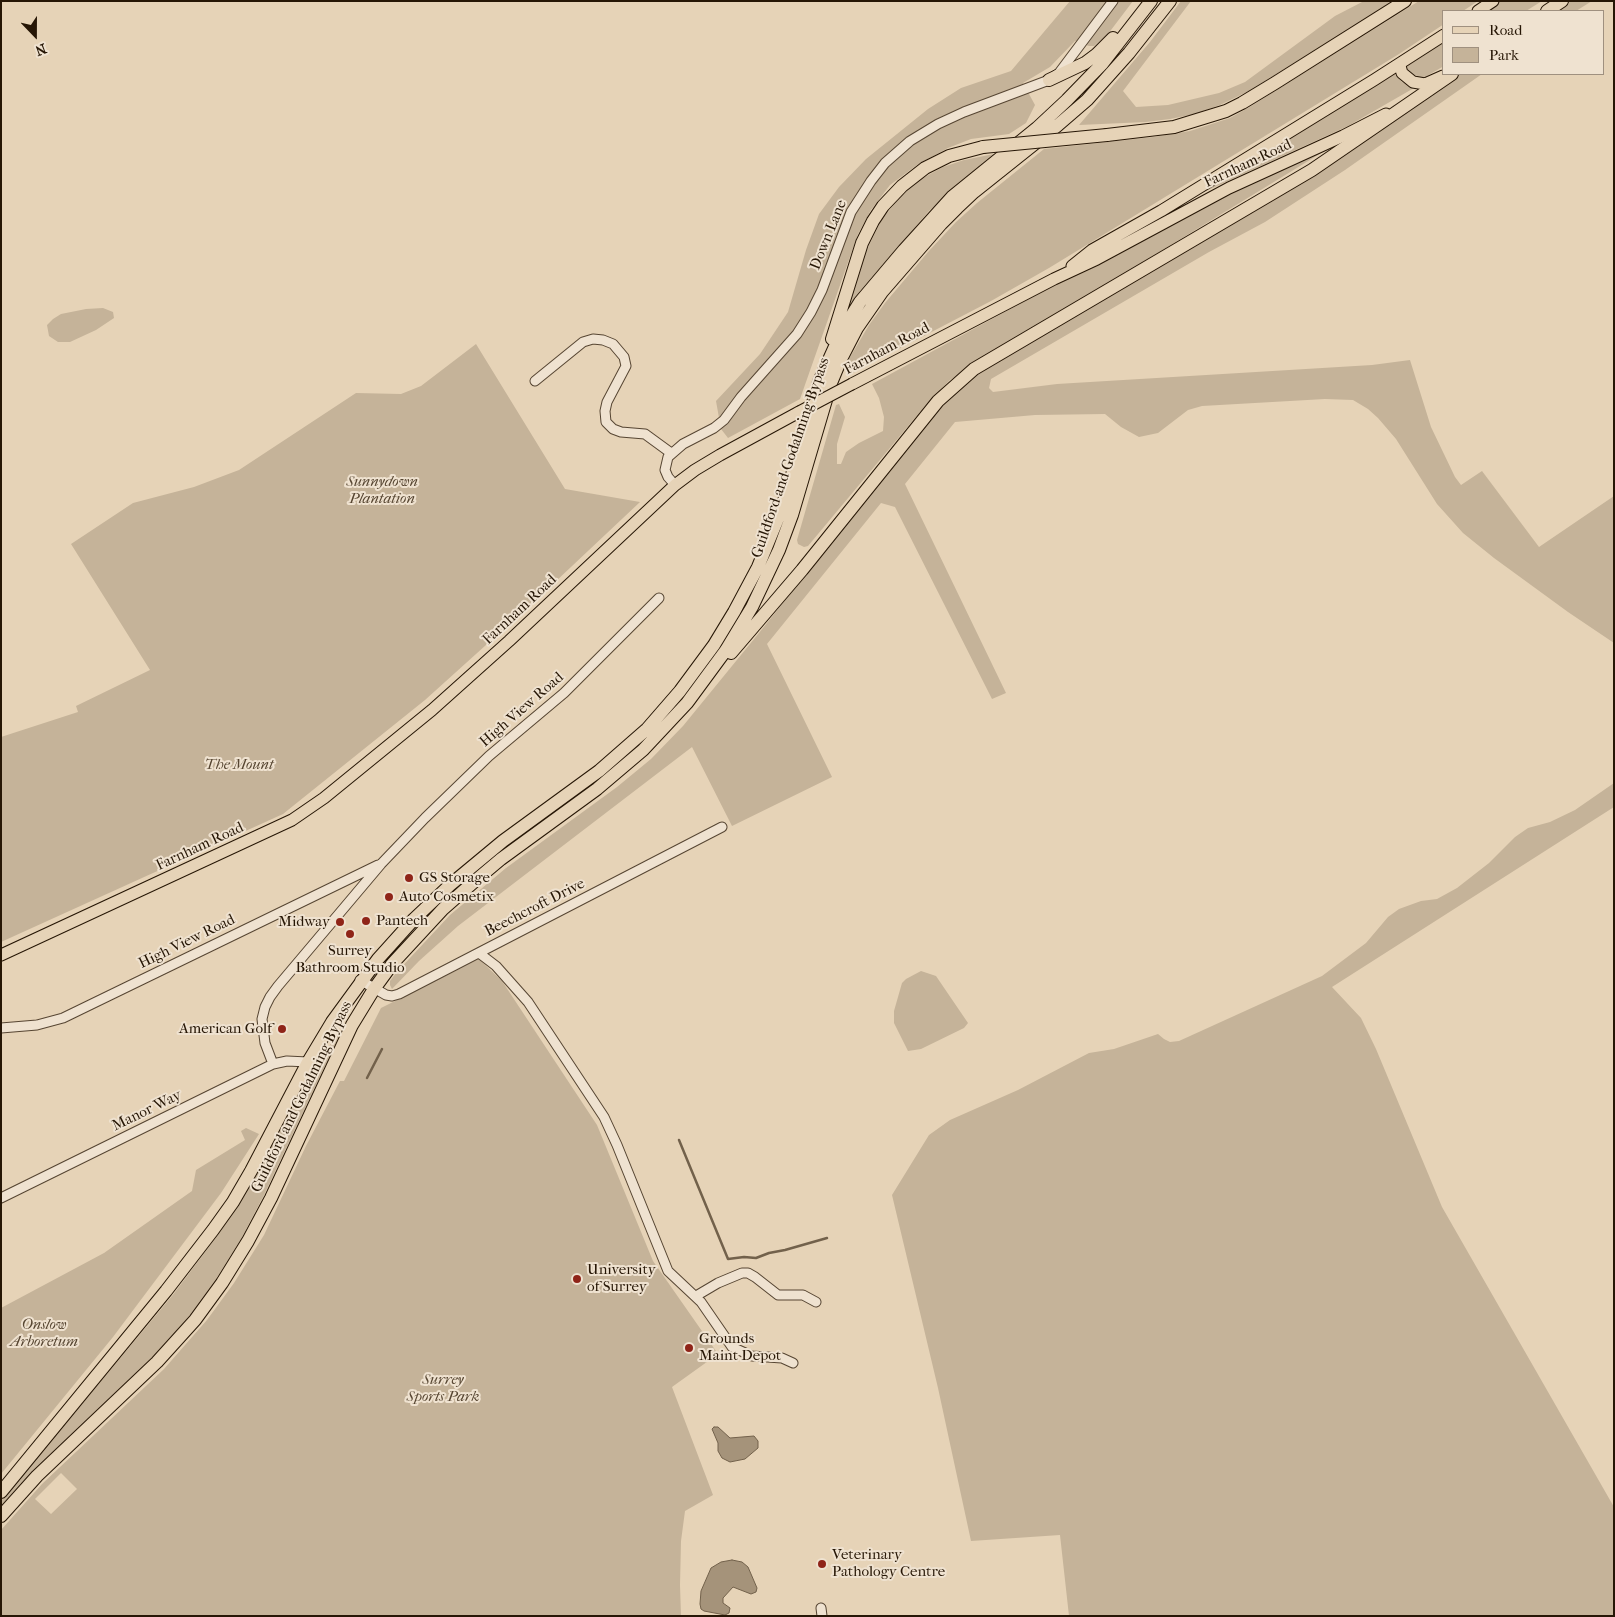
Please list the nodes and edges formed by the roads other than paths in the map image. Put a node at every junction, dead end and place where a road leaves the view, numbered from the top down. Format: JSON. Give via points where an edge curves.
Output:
{"nodes":[{"id":1,"x":1113,"y":1,"type":"edge"},
{"id":2,"x":1146,"y":1,"type":"edge"},
{"id":3,"x":1151,"y":1,"type":"edge"},
{"id":4,"x":1170,"y":1,"type":"edge"},
{"id":5,"x":1405,"y":1,"type":"edge"},
{"id":6,"x":1493,"y":1,"type":"edge"},
{"id":7,"x":1562,"y":1,"type":"edge"},
{"id":8,"x":1480,"y":10,"type":"edge"},
{"id":9,"x":1548,"y":10,"type":"edge"},
{"id":10,"x":1442,"y":36,"type":"edge"},
{"id":11,"x":1402,"y":62,"type":"junction"},
{"id":12,"x":1448,"y":75,"type":"edge"},
{"id":13,"x":1449,"y":75,"type":"edge"},
{"id":14,"x":1049,"y":80,"type":"junction"},
{"id":15,"x":1428,"y":90,"type":"junction"},
{"id":16,"x":1054,"y":279,"type":"junction"},
{"id":17,"x":535,"y":381,"type":"dead end"},
{"id":18,"x":819,"y":382,"type":"junction"},
{"id":19,"x":671,"y":453,"type":"junction"},
{"id":20,"x":674,"y":485,"type":"junction"},
{"id":21,"x":659,"y":598,"type":"dead end"},
{"id":22,"x":698,"y":688,"type":"junction"},
{"id":23,"x":722,"y":827,"type":"dead end"},
{"id":24,"x":381,"y":864,"type":"junction"},
{"id":25,"x":346,"y":881,"type":"junction"},
{"id":26,"x":355,"y":894,"type":"junction"},
{"id":27,"x":479,"y":953,"type":"junction"},
{"id":28,"x":1,"y":955,"type":"edge"},
{"id":29,"x":360,"y":980,"type":"junction"},
{"id":30,"x":374,"y":989,"type":"junction"},
{"id":31,"x":1,"y":1028,"type":"edge"},
{"id":32,"x":308,"y":1062,"type":"junction"},
{"id":33,"x":273,"y":1064,"type":"junction"},
{"id":34,"x":1,"y":1198,"type":"edge"},
{"id":35,"x":696,"y":1296,"type":"junction"},
{"id":36,"x":816,"y":1302,"type":"dead end"},
{"id":37,"x":793,"y":1363,"type":"dead end"},
{"id":38,"x":1,"y":1492,"type":"edge"},
{"id":39,"x":1,"y":1516,"type":"edge"}],
"edges":[{"from":1,"to":14,"type":"street","name":"Down Lane","via":[[1064,67]]},
{"from":2,"to":14,"type":"highway","via":[[1097,54],[1074,70]]},
{"from":3,"to":18,"type":"highway","name":"Guildford and Godalming Bypass","via":[[1102,64],[1067,100],[952,198],[870,289],[850,317]]},
{"from":4,"to":22,"type":"highway","name":"Guildford and Godalming Bypass","via":[[1087,100],[957,208],[910,259],[850,338],[831,383],[792,515],[774,562],[735,636]]},
{"from":5,"to":18,"type":"highway","bridge":true,"via":[[1226,110],[1174,126],[983,147],[949,156],[925,168],[902,186],[878,214],[862,243]]},
{"from":6,"to":8,"type":"main road"},
{"from":7,"to":9,"type":"highway"},
{"from":10,"to":11,"type":"main road","name":"Farnham Road"},
{"from":11,"to":12,"type":"main road","via":[[1400,70],[1403,76],[1419,84]]},
{"from":11,"to":16,"type":"main road","name":"Farnham Road","via":[[1092,250]]},
{"from":13,"to":15,"type":"highway"},
{"from":14,"to":19,"type":"street","name":"Down Lane","via":[[949,118],[920,134],[892,156],[851,212],[822,290],[797,334],[724,420]]},
{"from":15,"to":16,"type":"main road","name":"Farnham Road","via":[[1359,128],[1229,188]]},
{"from":15,"to":22,"type":"highway","via":[[1305,174],[974,369],[938,401],[767,612]]},
{"from":16,"to":20,"type":"main road","name":"Farnham Road","bridge":true,"via":[[720,455]]},
{"from":17,"to":19,"type":"street","via":[[583,342],[593,339],[613,344],[624,357],[626,366],[607,402],[606,422],[621,432],[646,434]]},
{"from":18,"to":29,"type":"highway","name":"Guildford and Godalming Bypass","via":[[768,544],[734,612],[680,691],[642,733],[599,771],[503,841],[450,885],[396,938]]},
{"from":19,"to":20,"type":"street","via":[[665,470]]},
{"from":20,"to":28,"type":"main road","name":"Farnham Road","via":[[465,680],[324,798],[292,820]]},
{"from":21,"to":24,"type":"street","name":"High View Road","via":[[564,693],[457,786]]},
{"from":22,"to":30,"type":"highway","name":"Guildford and Godalming Bypass","via":[[675,717],[621,770],[501,859],[443,909]]},
{"from":23,"to":27,"type":"street","name":"Beechcroft Drive"},
{"from":24,"to":25,"type":"street","name":"High View Road"},
{"from":24,"to":26,"type":"street","name":"High View Road"},
{"from":25,"to":26,"type":"street"},
{"from":25,"to":31,"type":"street","name":"High View Road","via":[[63,1018],[38,1025]]},
{"from":26,"to":33,"type":"street","name":"High View Road","via":[[270,997],[262,1030]]},
{"from":27,"to":30,"type":"street","name":"Beechcroft Drive","via":[[399,994],[386,995]]},
{"from":27,"to":35,"type":"street","via":[[496,966],[528,1002],[599,1109],[617,1145],[665,1267]]},
{"from":29,"to":30,"type":"street","name":"Beechcroft Drive"},
{"from":29,"to":32,"type":"highway","name":"Guildford and Godalming Bypass"},
{"from":30,"to":39,"type":"highway","name":"Guildford and Godalming Bypass","via":[[343,1043],[271,1198],[222,1283],[195,1320],[157,1362],[37,1476]]},
{"from":32,"to":33,"type":"street","name":"Manor Way"},
{"from":32,"to":38,"type":"highway","name":"Guildford and Godalming Bypass","via":[[251,1171],[214,1230]]},
{"from":33,"to":34,"type":"street","name":"Manor Way"},
{"from":35,"to":36,"type":"street","via":[[718,1283],[748,1273],[778,1295],[803,1295]]},
{"from":35,"to":37,"type":"street","via":[[732,1347],[752,1356],[782,1358]]}]}
